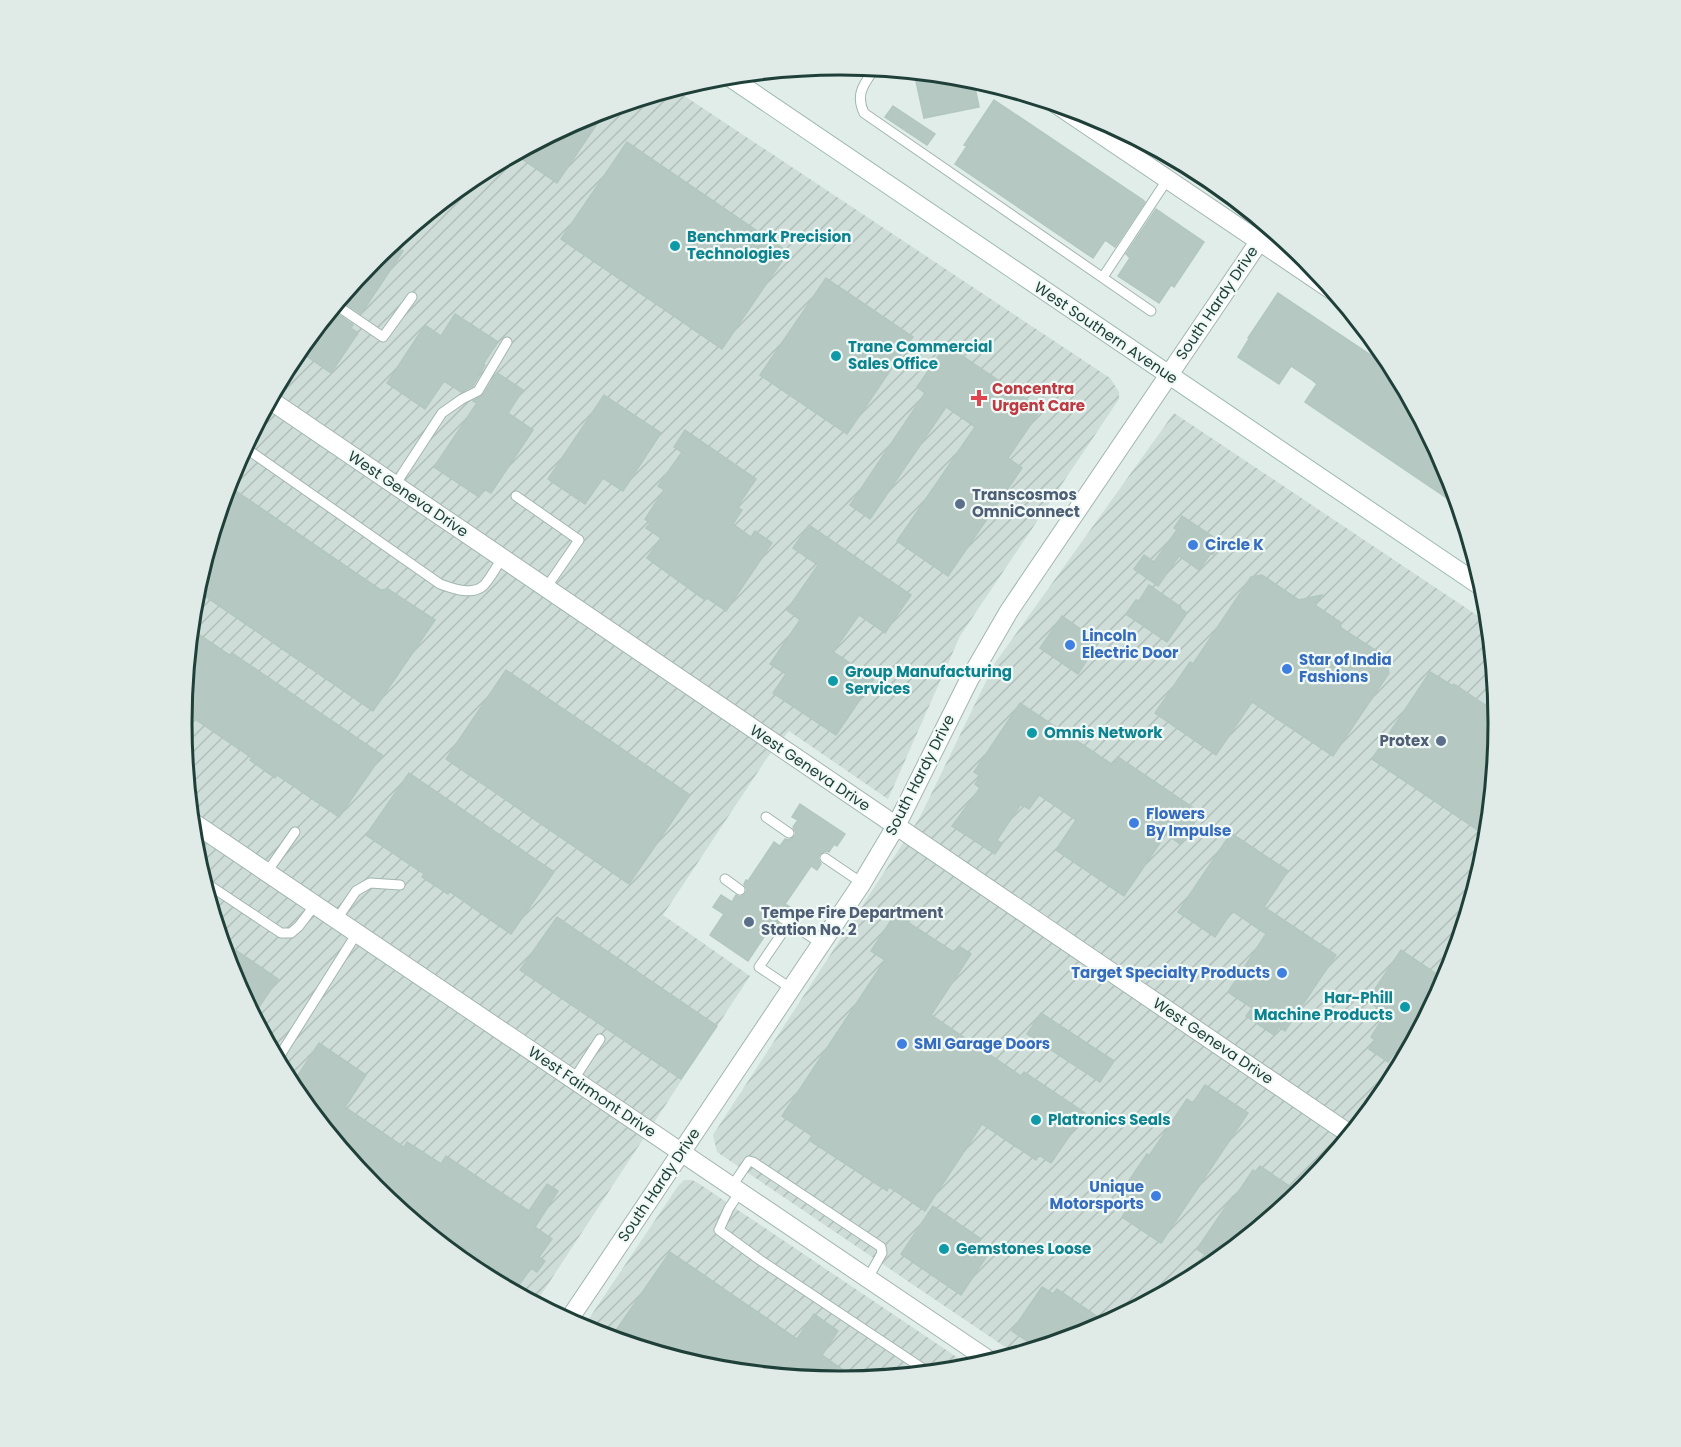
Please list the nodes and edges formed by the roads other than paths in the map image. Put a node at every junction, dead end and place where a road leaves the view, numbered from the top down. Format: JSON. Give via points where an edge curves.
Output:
{"nodes":[{"id":1,"x":870,"y":76,"type":"edge"},
{"id":2,"x":741,"y":83,"type":"edge"},
{"id":3,"x":1081,"y":121,"type":"edge"},
{"id":4,"x":1167,"y":180,"type":"junction"},
{"id":5,"x":1264,"y":235,"type":"edge"},
{"id":6,"x":1285,"y":252,"type":"edge"},
{"id":7,"x":1103,"y":278,"type":"junction"},
{"id":8,"x":412,"y":297,"type":"dead end"},
{"id":9,"x":343,"y":309,"type":"edge"},
{"id":10,"x":1151,"y":311,"type":"dead end"},
{"id":11,"x":507,"y":342,"type":"dead end"},
{"id":12,"x":1169,"y":375,"type":"junction"},
{"id":13,"x":276,"y":404,"type":"edge"},
{"id":14,"x":252,"y":452,"type":"edge"},
{"id":15,"x":395,"y":485,"type":"junction"},
{"id":16,"x":516,"y":496,"type":"dead end"},
{"id":17,"x":502,"y":558,"type":"junction"},
{"id":18,"x":1473,"y":581,"type":"edge"},
{"id":19,"x":546,"y":588,"type":"junction"},
{"id":20,"x":766,"y":817,"type":"dead end"},
{"id":21,"x":896,"y":826,"type":"junction"},
{"id":22,"x":201,"y":828,"type":"edge"},
{"id":23,"x":295,"y":832,"type":"dead end"},
{"id":24,"x":789,"y":833,"type":"dead end"},
{"id":25,"x":825,"y":858,"type":"dead end"},
{"id":26,"x":267,"y":872,"type":"junction"},
{"id":27,"x":724,"y":879,"type":"dead end"},
{"id":28,"x":862,"y":883,"type":"junction"},
{"id":29,"x":400,"y":885,"type":"dead end"},
{"id":30,"x":213,"y":888,"type":"edge"},
{"id":31,"x":740,"y":890,"type":"dead end"},
{"id":32,"x":315,"y":904,"type":"junction"},
{"id":33,"x":337,"y":919,"type":"junction"},
{"id":34,"x":357,"y":933,"type":"junction"},
{"id":35,"x":822,"y":944,"type":"junction"},
{"id":36,"x":792,"y":989,"type":"junction"},
{"id":37,"x":600,"y":1039,"type":"dead end"},
{"id":38,"x":282,"y":1052,"type":"edge"},
{"id":39,"x":574,"y":1079,"type":"junction"},
{"id":40,"x":1345,"y":1130,"type":"edge"},
{"id":41,"x":681,"y":1152,"type":"junction"},
{"id":42,"x":736,"y":1189,"type":"junction"},
{"id":43,"x":868,"y":1278,"type":"junction"},
{"id":44,"x":573,"y":1314,"type":"edge"},
{"id":45,"x":983,"y":1356,"type":"edge"},
{"id":46,"x":920,"y":1367,"type":"edge"}],
"edges":[{"from":1,"to":7,"type":"lane","via":[[859,103],[864,113]]},
{"from":2,"to":12,"type":"street","name":"West Southern Avenue"},
{"from":3,"to":4,"type":"street"},
{"from":4,"to":5,"type":"street"},
{"from":4,"to":7,"type":"lane"},
{"from":5,"to":6,"type":"street"},
{"from":5,"to":12,"type":"street","name":"South Hardy Drive"},
{"from":7,"to":10,"type":"lane"},
{"from":8,"to":9,"type":"lane","via":[[383,337]]},
{"from":11,"to":15,"type":"lane","via":[[478,392],[442,413]]},
{"from":12,"to":18,"type":"street","name":"West Southern Avenue"},
{"from":12,"to":21,"type":"street","name":"South Hardy Drive","via":[[1009,611]]},
{"from":13,"to":15,"type":"street","name":"West Geneva Drive"},
{"from":14,"to":17,"type":"lane","via":[[440,584],[470,591],[482,587]]},
{"from":15,"to":17,"type":"street","name":"West Geneva Drive"},
{"from":16,"to":19,"type":"lane","via":[[579,540]]},
{"from":17,"to":19,"type":"street","name":"West Geneva Drive"},
{"from":19,"to":21,"type":"street","name":"West Geneva Drive"},
{"from":20,"to":24,"type":"lane"},
{"from":21,"to":28,"type":"street","name":"South Hardy Drive"},
{"from":21,"to":40,"type":"street","name":"West Geneva Drive"},
{"from":22,"to":26,"type":"street","name":"West Fairmont Drive"},
{"from":23,"to":26,"type":"lane"},
{"from":25,"to":28,"type":"lane"},
{"from":26,"to":32,"type":"street","name":"West Fairmont Drive"},
{"from":27,"to":31,"type":"lane"},
{"from":28,"to":35,"type":"street","name":"South Hardy Drive"},
{"from":29,"to":33,"type":"lane","via":[[370,883],[356,891]]},
{"from":30,"to":32,"type":"lane","via":[[281,933],[291,933]]},
{"from":32,"to":33,"type":"street","name":"West Fairmont Drive"},
{"from":33,"to":34,"type":"street","name":"West Fairmont Drive"},
{"from":34,"to":38,"type":"lane"},
{"from":34,"to":39,"type":"street","name":"West Fairmont Drive"},
{"from":35,"to":36,"type":"street","name":"South Hardy Drive"},
{"from":35,"to":36,"type":"lane","via":[[786,921],[759,967]]},
{"from":36,"to":41,"type":"street","name":"South Hardy Drive"},
{"from":37,"to":39,"type":"lane"},
{"from":39,"to":41,"type":"street","name":"West Fairmont Drive"},
{"from":41,"to":42,"type":"street","name":"West Fairmont Drive"},
{"from":41,"to":44,"type":"street","name":"South Hardy Drive"},
{"from":42,"to":43,"type":"street","name":"West Fairmont Drive"},
{"from":42,"to":43,"type":"lane","via":[[747,1164],[753,1162],[881,1247]]},
{"from":42,"to":46,"type":"lane","via":[[719,1230]]},
{"from":43,"to":45,"type":"street","name":"West Fairmont Drive"}]}
